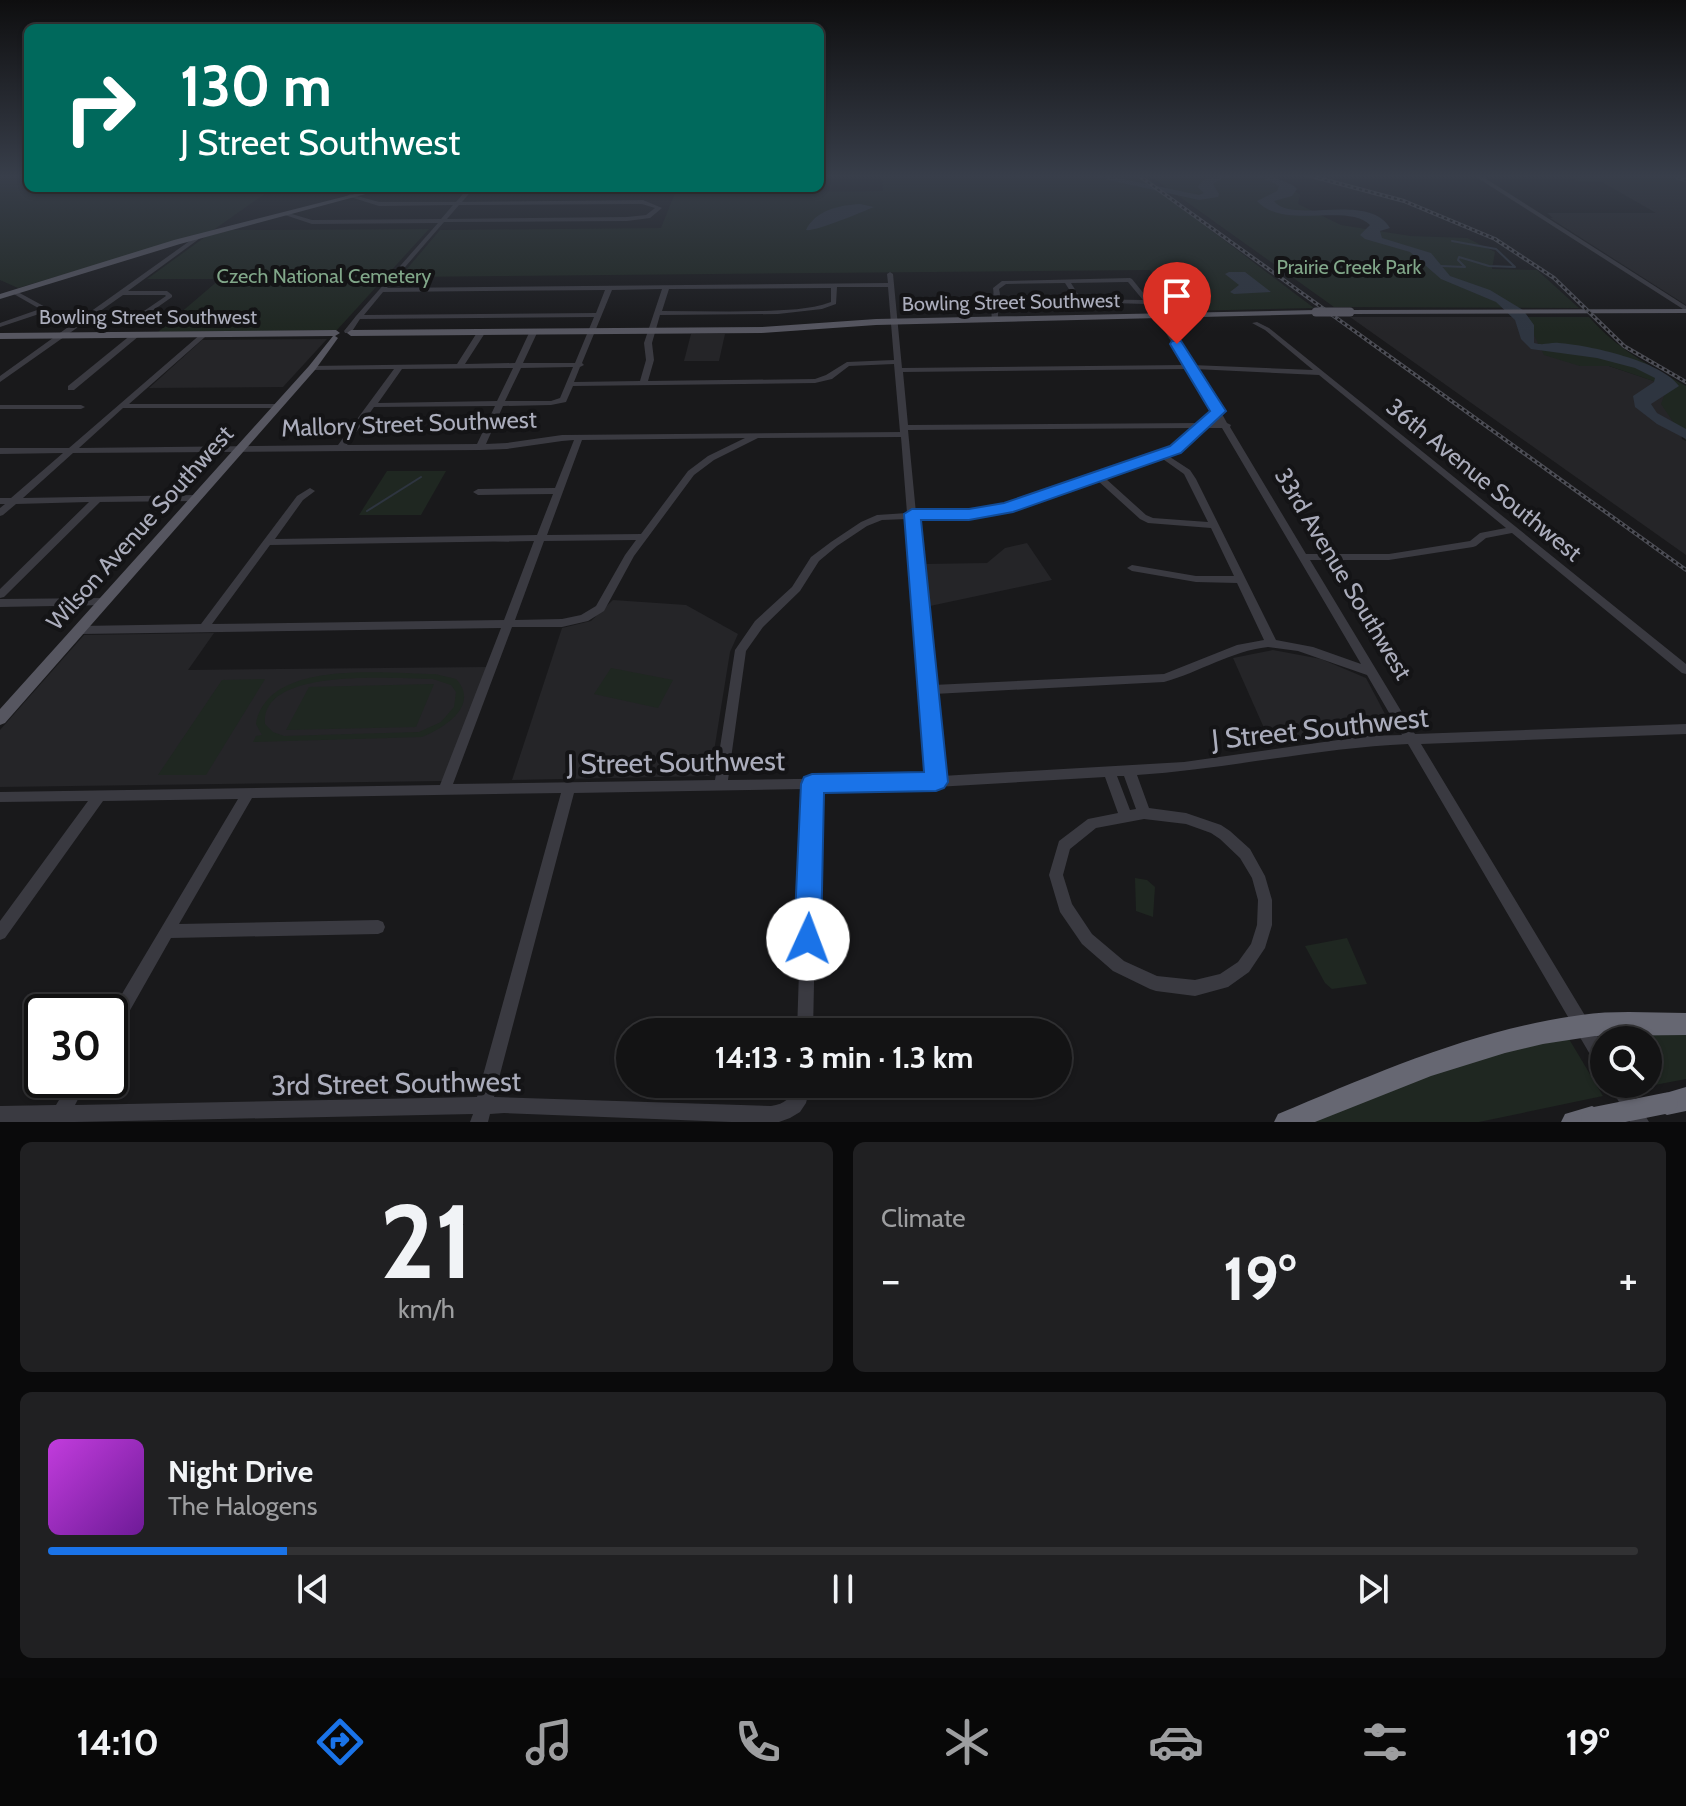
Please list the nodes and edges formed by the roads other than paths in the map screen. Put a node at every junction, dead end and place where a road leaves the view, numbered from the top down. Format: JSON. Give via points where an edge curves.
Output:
{"nodes":[{"id":1,"x":233,"y":227,"type":"edge"},
{"id":2,"x":436,"y":227,"type":"edge"},
{"id":3,"x":1557,"y":227,"type":"edge"},
{"id":4,"x":200,"y":236,"type":"junction"},
{"id":5,"x":890,"y":274,"type":"dead end"},
{"id":6,"x":1067,"y":281,"type":"junction"},
{"id":7,"x":891,"y":285,"type":"junction"},
{"id":8,"x":834,"y":286,"type":"junction"},
{"id":9,"x":666,"y":287,"type":"junction"},
{"id":10,"x":609,"y":289,"type":"junction"},
{"id":11,"x":381,"y":290,"type":"junction"},
{"id":12,"x":14,"y":292,"type":"junction"},
{"id":13,"x":121,"y":293,"type":"junction"},
{"id":14,"x":0,"y":297,"type":"edge"},
{"id":15,"x":1146,"y":302,"type":"junction"},
{"id":16,"x":45,"y":310,"type":"junction"},
{"id":17,"x":1686,"y":310,"type":"edge"},
{"id":18,"x":658,"y":313,"type":"junction"},
{"id":19,"x":598,"y":315,"type":"junction"},
{"id":20,"x":87,"y":316,"type":"junction"},
{"id":21,"x":358,"y":317,"type":"junction"},
{"id":22,"x":1160,"y":317,"type":"junction"},
{"id":23,"x":995,"y":320,"type":"junction"},
{"id":24,"x":895,"y":321,"type":"junction"},
{"id":25,"x":1255,"y":323,"type":"dead end"},
{"id":26,"x":77,"y":324,"type":"junction"},
{"id":27,"x":0,"y":325,"type":"edge"},
{"id":28,"x":590,"y":332,"type":"junction"},
{"id":29,"x":652,"y":332,"type":"junction"},
{"id":30,"x":481,"y":333,"type":"junction"},
{"id":31,"x":533,"y":333,"type":"junction"},
{"id":32,"x":202,"y":335,"type":"junction"},
{"id":33,"x":342,"y":335,"type":"junction"},
{"id":34,"x":0,"y":336,"type":"edge"},
{"id":35,"x":61,"y":336,"type":"junction"},
{"id":36,"x":135,"y":336,"type":"junction"},
{"id":37,"x":580,"y":365,"type":"junction"},
{"id":38,"x":519,"y":366,"type":"junction"},
{"id":39,"x":899,"y":366,"type":"junction"},
{"id":40,"x":313,"y":367,"type":"junction"},
{"id":41,"x":400,"y":367,"type":"junction"},
{"id":42,"x":459,"y":367,"type":"junction"},
{"id":43,"x":1191,"y":367,"type":"junction"},
{"id":44,"x":1320,"y":373,"type":"junction"},
{"id":45,"x":2,"y":378,"type":"edge"},
{"id":46,"x":643,"y":383,"type":"junction"},
{"id":47,"x":572,"y":384,"type":"junction"},
{"id":48,"x":71,"y":388,"type":"dead end"},
{"id":49,"x":501,"y":404,"type":"junction"},
{"id":50,"x":372,"y":405,"type":"junction"},
{"id":51,"x":121,"y":406,"type":"junction"},
{"id":52,"x":278,"y":406,"type":"junction"},
{"id":53,"x":0,"y":407,"type":"edge"},
{"id":54,"x":81,"y":407,"type":"dead end"},
{"id":55,"x":1218,"y":411,"type":"junction"},
{"id":56,"x":1203,"y":425,"type":"junction"},
{"id":57,"x":1227,"y":425,"type":"junction"},
{"id":58,"x":905,"y":431,"type":"junction"},
{"id":59,"x":756,"y":436,"type":"junction"},
{"id":60,"x":579,"y":438,"type":"junction"},
{"id":61,"x":480,"y":447,"type":"junction"},
{"id":62,"x":241,"y":448,"type":"junction"},
{"id":63,"x":340,"y":448,"type":"junction"},
{"id":64,"x":71,"y":450,"type":"junction"},
{"id":65,"x":0,"y":451,"type":"edge"},
{"id":66,"x":1162,"y":455,"type":"junction"},
{"id":67,"x":1099,"y":477,"type":"junction"},
{"id":68,"x":310,"y":491,"type":"dead end"},
{"id":69,"x":559,"y":491,"type":"junction"},
{"id":70,"x":478,"y":492,"type":"dead end"},
{"id":71,"x":196,"y":498,"type":"junction"},
{"id":72,"x":97,"y":500,"type":"junction"},
{"id":73,"x":0,"y":501,"type":"edge"},
{"id":74,"x":14,"y":501,"type":"junction"},
{"id":75,"x":0,"y":513,"type":"edge"},
{"id":76,"x":912,"y":514,"type":"junction"},
{"id":77,"x":1213,"y":525,"type":"junction"},
{"id":78,"x":1514,"y":530,"type":"junction"},
{"id":79,"x":642,"y":537,"type":"junction"},
{"id":80,"x":542,"y":538,"type":"junction"},
{"id":81,"x":267,"y":542,"type":"junction"},
{"id":82,"x":1305,"y":557,"type":"junction"},
{"id":83,"x":1132,"y":568,"type":"dead end"},
{"id":84,"x":1241,"y":580,"type":"junction"},
{"id":85,"x":0,"y":595,"type":"edge"},
{"id":86,"x":104,"y":602,"type":"junction"},
{"id":87,"x":0,"y":603,"type":"edge"},
{"id":88,"x":509,"y":623,"type":"junction"},
{"id":89,"x":204,"y":628,"type":"junction"},
{"id":90,"x":80,"y":630,"type":"junction"},
{"id":91,"x":1272,"y":644,"type":"junction"},
{"id":92,"x":1686,"y":670,"type":"edge"},
{"id":93,"x":1372,"y":672,"type":"junction"},
{"id":94,"x":927,"y":690,"type":"junction"},
{"id":95,"x":0,"y":719,"type":"edge"},
{"id":96,"x":1686,"y":729,"type":"edge"},
{"id":97,"x":1413,"y":739,"type":"junction"},
{"id":98,"x":1129,"y":771,"type":"junction"},
{"id":99,"x":1110,"y":773,"type":"junction"},
{"id":100,"x":936,"y":782,"type":"junction"},
{"id":101,"x":812,"y":784,"type":"junction"},
{"id":102,"x":721,"y":785,"type":"junction"},
{"id":103,"x":569,"y":788,"type":"junction"},
{"id":104,"x":444,"y":790,"type":"junction"},
{"id":105,"x":248,"y":793,"type":"junction"},
{"id":106,"x":100,"y":795,"type":"junction"},
{"id":107,"x":0,"y":797,"type":"edge"},
{"id":108,"x":1144,"y":813,"type":"junction"},
{"id":109,"x":1125,"y":815,"type":"junction"},
{"id":110,"x":378,"y":927,"type":"dead end"},
{"id":111,"x":167,"y":931,"type":"junction"},
{"id":112,"x":0,"y":933,"type":"edge"},
{"id":113,"x":128,"y":998,"type":"edge"},
{"id":114,"x":805,"y":1018,"type":"edge"},
{"id":115,"x":1686,"y":1024,"type":"edge"},
{"id":116,"x":1583,"y":1026,"type":"junction"},
{"id":117,"x":1590,"y":1038,"type":"edge"},
{"id":118,"x":69,"y":1098,"type":"edge"},
{"id":119,"x":800,"y":1098,"type":"edge"},
{"id":120,"x":1625,"y":1098,"type":"edge"},
{"id":121,"x":1676,"y":1101,"type":"edge"},
{"id":122,"x":60,"y":1114,"type":"junction"},
{"id":123,"x":481,"y":1114,"type":"edge"},
{"id":124,"x":0,"y":1115,"type":"edge"},
{"id":125,"x":1582,"y":1120,"type":"edge"},
{"id":126,"x":1286,"y":1122,"type":"edge"},
{"id":127,"x":1640,"y":1122,"type":"edge"}],
"edges":[{"from":1,"to":4,"type":"main road"},
{"from":2,"to":11,"type":"street"},
{"from":3,"to":17,"type":"street"},
{"from":4,"to":12,"type":"main road"},
{"from":4,"to":13,"type":"street"},
{"from":5,"to":7,"type":"street"},
{"from":6,"to":15,"type":"street","name":"33rd Avenue Southwest","via":[[1130,280]]},
{"from":6,"to":15,"type":"street","via":[[1079,301]]},
{"from":6,"to":23,"type":"street","via":[[1000,283]]},
{"from":7,"to":8,"type":"street"},
{"from":7,"to":24,"type":"street"},
{"from":8,"to":9,"type":"street"},
{"from":8,"to":18,"type":"street","via":[[834,303],[825,308]]},
{"from":9,"to":10,"type":"street"},
{"from":9,"to":18,"type":"street"},
{"from":10,"to":11,"type":"street"},
{"from":10,"to":19,"type":"street"},
{"from":11,"to":21,"type":"street"},
{"from":12,"to":14,"type":"main road"},
{"from":12,"to":16,"type":"street"},
{"from":13,"to":20,"type":"street"},
{"from":13,"to":20,"type":"street","via":[[170,296],[143,315]]},
{"from":15,"to":22,"type":"street","name":"33rd Avenue Southwest"},
{"from":16,"to":26,"type":"street"},
{"from":16,"to":27,"type":"street"},
{"from":17,"to":22,"type":"main road","name":"Bowling Street Southwest","bridge":true},
{"from":18,"to":29,"type":"street"},
{"from":19,"to":21,"type":"street"},
{"from":19,"to":28,"type":"street"},
{"from":20,"to":26,"type":"street"},
{"from":21,"to":33,"type":"street"},
{"from":22,"to":23,"type":"main road","name":"Bowling Street Southwest"},
{"from":22,"to":43,"type":"street","name":"33rd Avenue Southwest"},
{"from":23,"to":24,"type":"main road","name":"Bowling Street Southwest"},
{"from":24,"to":29,"type":"main road","name":"Bowling Street Southwest"},
{"from":24,"to":39,"type":"street"},
{"from":25,"to":44,"type":"street","name":"36th Avenue Southwest"},
{"from":26,"to":35,"type":"street"},
{"from":28,"to":29,"type":"main road","name":"Bowling Street Southwest"},
{"from":28,"to":31,"type":"main road","name":"Bowling Street Southwest"},
{"from":28,"to":37,"type":"street"},
{"from":29,"to":46,"type":"street"},
{"from":30,"to":31,"type":"main road","name":"Bowling Street Southwest"},
{"from":30,"to":33,"type":"main road","name":"Bowling Street Southwest"},
{"from":30,"to":42,"type":"street"},
{"from":31,"to":38,"type":"street"},
{"from":32,"to":33,"type":"main road","name":"Bowling Street Southwest"},
{"from":32,"to":36,"type":"main road","name":"Bowling Street Southwest"},
{"from":32,"to":51,"type":"street"},
{"from":33,"to":40,"type":"main road","name":"Wilson Avenue Southwest"},
{"from":34,"to":35,"type":"main road","name":"Bowling Street Southwest"},
{"from":35,"to":36,"type":"main road","name":"Bowling Street Southwest"},
{"from":35,"to":45,"type":"street"},
{"from":36,"to":48,"type":"street"},
{"from":37,"to":38,"type":"street"},
{"from":37,"to":47,"type":"street"},
{"from":38,"to":42,"type":"street"},
{"from":38,"to":49,"type":"street"},
{"from":39,"to":43,"type":"street"},
{"from":39,"to":46,"type":"street","via":[[847,364],[815,381]]},
{"from":39,"to":58,"type":"street"},
{"from":40,"to":41,"type":"street"},
{"from":40,"to":52,"type":"main road","name":"Wilson Avenue Southwest"},
{"from":41,"to":42,"type":"street"},
{"from":41,"to":50,"type":"street"},
{"from":43,"to":44,"type":"street"},
{"from":43,"to":55,"type":"street","name":"33rd Avenue Southwest"},
{"from":44,"to":78,"type":"street","name":"36th Avenue Southwest"},
{"from":46,"to":47,"type":"street"},
{"from":47,"to":49,"type":"street","via":[[563,400]]},
{"from":49,"to":50,"type":"street"},
{"from":49,"to":61,"type":"street"},
{"from":50,"to":63,"type":"street"},
{"from":51,"to":52,"type":"street"},
{"from":51,"to":64,"type":"street"},
{"from":52,"to":62,"type":"main road","name":"Wilson Avenue Southwest"},
{"from":53,"to":54,"type":"street"},
{"from":55,"to":56,"type":"street"},
{"from":55,"to":57,"type":"street","name":"33rd Avenue Southwest"},
{"from":56,"to":57,"type":"street","name":"Mallory Street Southwest"},
{"from":56,"to":58,"type":"street","name":"Mallory Street Southwest"},
{"from":56,"to":66,"type":"street"},
{"from":57,"to":82,"type":"street","name":"33rd Avenue Southwest"},
{"from":58,"to":59,"type":"street","name":"Mallory Street Southwest"},
{"from":58,"to":76,"type":"street"},
{"from":59,"to":60,"type":"street","name":"Mallory Street Southwest"},
{"from":59,"to":79,"type":"street","via":[[691,473]]},
{"from":60,"to":61,"type":"street","name":"Mallory Street Southwest"},
{"from":60,"to":69,"type":"street"},
{"from":61,"to":63,"type":"street","name":"Mallory Street Southwest"},
{"from":62,"to":63,"type":"street","name":"Mallory Street Southwest"},
{"from":62,"to":64,"type":"street","name":"Mallory Street Southwest"},
{"from":62,"to":71,"type":"main road","name":"Wilson Avenue Southwest"},
{"from":64,"to":65,"type":"street","name":"Mallory Street Southwest"},
{"from":64,"to":74,"type":"street"},
{"from":66,"to":67,"type":"street"},
{"from":66,"to":77,"type":"street","via":[[1187,472]]},
{"from":67,"to":76,"type":"street","via":[[1007,508]]},
{"from":67,"to":77,"type":"street","via":[[1151,521]]},
{"from":68,"to":81,"type":"street"},
{"from":69,"to":70,"type":"street"},
{"from":69,"to":80,"type":"street"},
{"from":71,"to":72,"type":"street"},
{"from":71,"to":86,"type":"main road","name":"Wilson Avenue Southwest"},
{"from":72,"to":74,"type":"street"},
{"from":72,"to":85,"type":"street"},
{"from":73,"to":74,"type":"street"},
{"from":74,"to":75,"type":"street"},
{"from":76,"to":94,"type":"street"},
{"from":76,"to":102,"type":"street","via":[[880,517],[848,533],[815,559],[796,589],[746,638],[737,661]]},
{"from":77,"to":84,"type":"street"},
{"from":78,"to":82,"type":"street","via":[[1483,535],[1473,544],[1389,557]]},
{"from":78,"to":92,"type":"street","name":"36th Avenue Southwest"},
{"from":79,"to":80,"type":"street"},
{"from":79,"to":88,"type":"street","via":[[591,615],[562,623]]},
{"from":80,"to":81,"type":"street"},
{"from":80,"to":88,"type":"street"},
{"from":81,"to":89,"type":"street"},
{"from":82,"to":93,"type":"street","name":"33rd Avenue Southwest"},
{"from":83,"to":84,"type":"street"},
{"from":84,"to":91,"type":"street"},
{"from":86,"to":87,"type":"street"},
{"from":86,"to":90,"type":"main road","name":"Wilson Avenue Southwest"},
{"from":88,"to":89,"type":"street"},
{"from":88,"to":104,"type":"street"},
{"from":89,"to":90,"type":"street"},
{"from":90,"to":95,"type":"main road","name":"Wilson Avenue Southwest"},
{"from":91,"to":93,"type":"street","via":[[1313,650]]},
{"from":91,"to":94,"type":"street","via":[[1252,645],[1164,678]]},
{"from":93,"to":97,"type":"street","name":"33rd Avenue Southwest"},
{"from":94,"to":100,"type":"street"},
{"from":96,"to":97,"type":"street","name":"J Street Southwest"},
{"from":97,"to":98,"type":"street","name":"J Street Southwest"},
{"from":97,"to":116,"type":"street","name":"33rd Avenue Southwest"},
{"from":98,"to":99,"type":"street","name":"J Street Southwest"},
{"from":98,"to":108,"type":"street"},
{"from":99,"to":100,"type":"street","name":"J Street Southwest"},
{"from":99,"to":109,"type":"street"},
{"from":100,"to":101,"type":"street","name":"J Street Southwest"},
{"from":101,"to":102,"type":"street","name":"J Street Southwest"},
{"from":101,"to":114,"type":"street"},
{"from":102,"to":103,"type":"street","name":"J Street Southwest"},
{"from":103,"to":104,"type":"street","name":"J Street Southwest"},
{"from":103,"to":123,"type":"street"},
{"from":104,"to":105,"type":"street","name":"J Street Southwest"},
{"from":105,"to":106,"type":"street","name":"J Street Southwest"},
{"from":105,"to":111,"type":"street"},
{"from":106,"to":107,"type":"street","name":"J Street Southwest"},
{"from":106,"to":112,"type":"street"},
{"from":108,"to":109,"type":"street"},
{"from":108,"to":109,"type":"street","via":[[1186,818],[1223,833],[1258,875],[1266,897],[1264,934],[1254,956],[1209,987],[1180,989],[1130,971],[1076,928],[1062,906],[1056,883],[1063,847],[1090,824]]},
{"from":110,"to":111,"type":"street"},
{"from":111,"to":113,"type":"street"},
{"from":115,"to":116,"type":"highway"},
{"from":116,"to":117,"type":"street","name":"33rd Avenue Southwest"},
{"from":116,"to":126,"type":"highway","via":[[1436,1060]]},
{"from":118,"to":122,"type":"street"},
{"from":119,"to":123,"type":"street","name":"3rd Street Southwest","via":[[792,1108],[771,1115]]},
{"from":120,"to":127,"type":"street"},
{"from":121,"to":125,"type":"highway","bridge":true},
{"from":122,"to":123,"type":"street","name":"3rd Street Southwest"},
{"from":122,"to":124,"type":"street","name":"3rd Street Southwest"}]}
